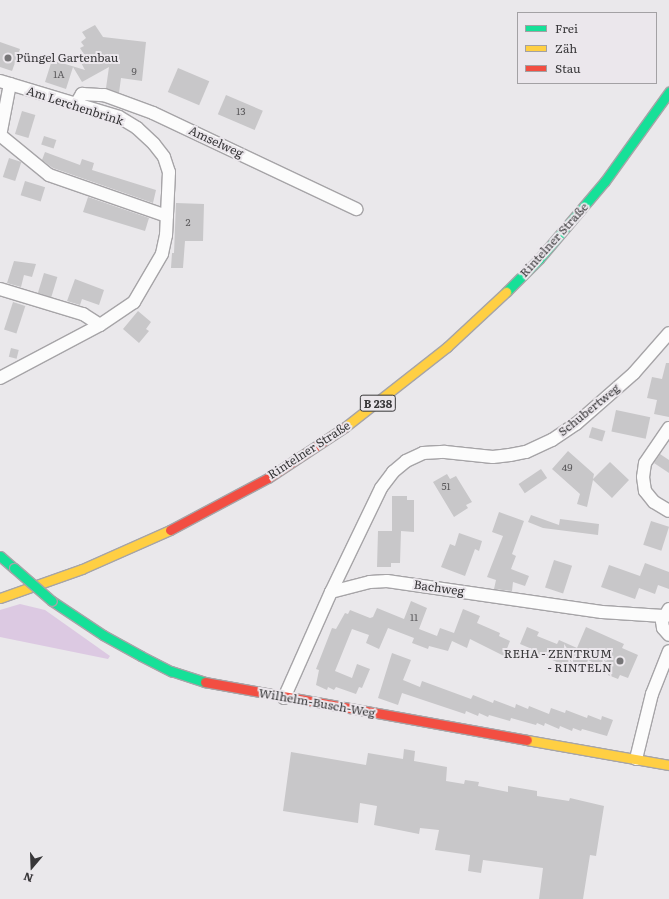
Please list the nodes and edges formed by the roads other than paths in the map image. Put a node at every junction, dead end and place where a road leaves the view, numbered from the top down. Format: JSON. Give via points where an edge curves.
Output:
{"nodes":[{"id":1,"x":5,"y":83,"type":"edge"},
{"id":2,"x":669,"y":92,"type":"edge"},
{"id":3,"x":76,"y":104,"type":"junction"},
{"id":4,"x":0,"y":136,"type":"edge"},
{"id":5,"x":356,"y":209,"type":"dead end"},
{"id":6,"x":166,"y":216,"type":"junction"},
{"id":7,"x":0,"y":290,"type":"edge"},
{"id":8,"x":100,"y":325,"type":"junction"},
{"id":9,"x":669,"y":333,"type":"edge"},
{"id":10,"x":0,"y":378,"type":"edge"},
{"id":11,"x":669,"y":428,"type":"edge"},
{"id":12,"x":669,"y":511,"type":"edge"},
{"id":13,"x":0,"y":556,"type":"edge"},
{"id":14,"x":331,"y":592,"type":"junction"},
{"id":15,"x":0,"y":598,"type":"edge"},
{"id":16,"x":666,"y":612,"type":"edge"},
{"id":17,"x":669,"y":635,"type":"edge"},
{"id":18,"x":669,"y":651,"type":"edge"},
{"id":19,"x":666,"y":668,"type":"edge"},
{"id":20,"x":284,"y":698,"type":"junction"},
{"id":21,"x":636,"y":760,"type":"junction"},
{"id":22,"x":669,"y":765,"type":"edge"}],
"edges":[{"from":1,"to":3,"type":"street","name":"Am Lerchenbrink"},
{"from":1,"to":4,"type":"street","name":"Am Lerchenbrink"},
{"from":2,"to":15,"type":"main road","name":"Rintelner Straße","number":"B 238","via":[[605,181],[534,264],[447,347],[361,416],[268,478],[183,524],[82,569]]},
{"from":3,"to":5,"type":"street","name":"Amselweg","via":[[82,94],[104,95],[152,113]]},
{"from":3,"to":6,"type":"street","name":"Am Lerchenbrink","via":[[119,117],[137,128],[164,156],[169,172]]},
{"from":4,"to":6,"type":"street","name":"Am Lerchenbrink","via":[[49,175]]},
{"from":6,"to":8,"type":"street","name":"Am Lerchenbrink","via":[[162,254],[149,279],[134,302]]},
{"from":7,"to":8,"type":"street","via":[[83,314]]},
{"from":8,"to":10,"type":"street","name":"Am Lerchenbrink"},
{"from":9,"to":14,"type":"street","name":"Schubertweg","via":[[634,373],[576,424],[552,440],[526,452],[510,455],[493,457],[445,452],[424,453],[406,461],[393,472],[381,488]]},
{"from":11,"to":12,"type":"street","via":[[645,463],[643,477],[645,491],[654,502]]},
{"from":13,"to":20,"type":"main road","name":"Wilhelm-Busch-Weg","bridge":true,"via":[[52,601],[103,635],[171,671],[207,683]]},
{"from":14,"to":16,"type":"street","name":"Bachweg","via":[[370,582],[387,581],[602,612]]},
{"from":14,"to":20,"type":"street"},
{"from":16,"to":17,"type":"street","via":[[663,628]]},
{"from":18,"to":19,"type":"street"},
{"from":19,"to":21,"type":"street","via":[[652,694]]},
{"from":20,"to":21,"type":"main road","name":"Wilhelm-Busch-Weg"},
{"from":21,"to":22,"type":"main road","name":"Wilhelm-Busch-Weg"}]}
